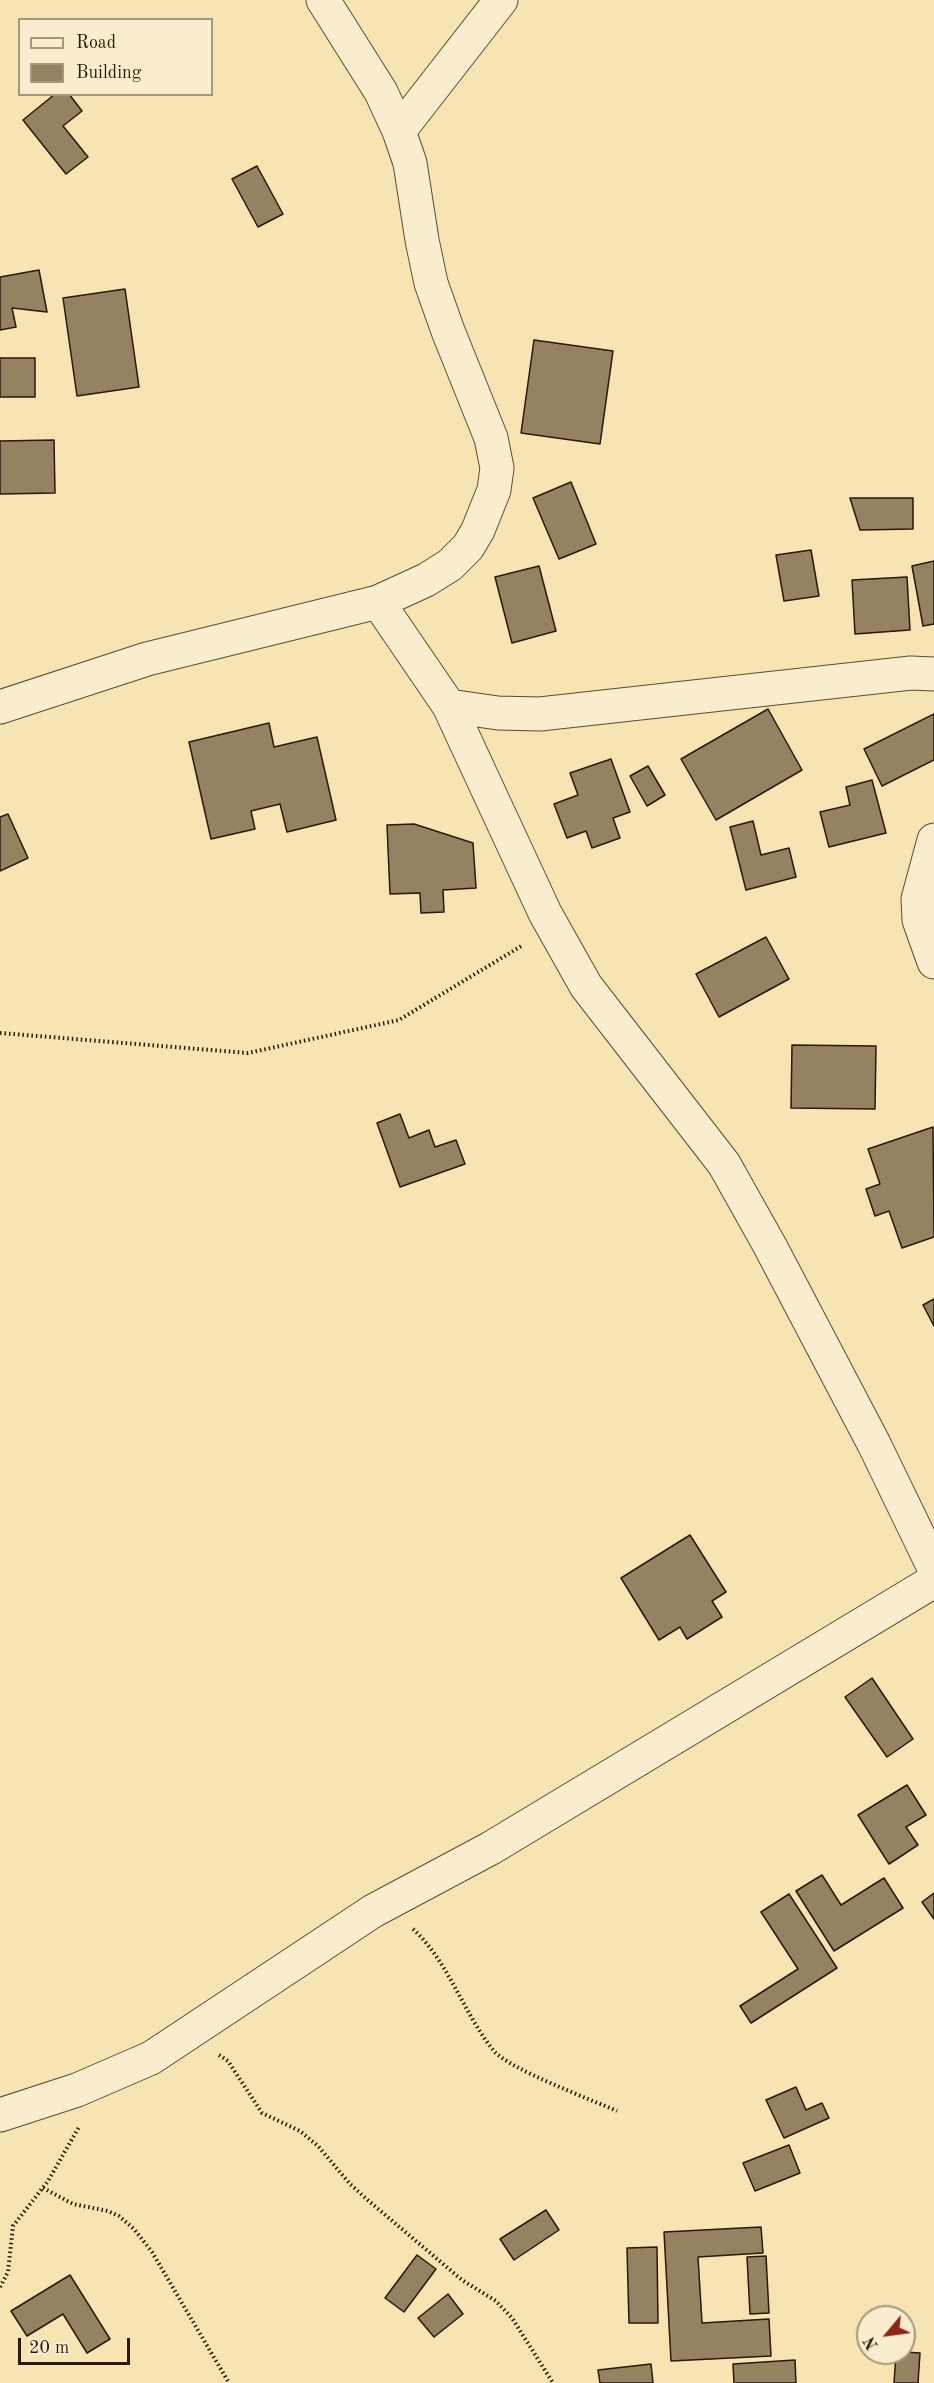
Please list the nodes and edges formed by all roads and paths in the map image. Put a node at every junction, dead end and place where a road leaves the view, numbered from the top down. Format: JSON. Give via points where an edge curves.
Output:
{"nodes":[{"id":1,"x":323,"y":0,"type":"edge"},
{"id":2,"x":501,"y":0,"type":"edge"},
{"id":3,"x":399,"y":131,"type":"junction"},
{"id":4,"x":378,"y":602,"type":"junction"},
{"id":5,"x":934,"y":674,"type":"edge"},
{"id":6,"x":449,"y":706,"type":"junction"},
{"id":7,"x":0,"y":707,"type":"edge"},
{"id":8,"x":934,"y":840,"type":"edge"},
{"id":9,"x":553,"y":927,"type":"junction"},
{"id":10,"x":934,"y":962,"type":"edge"},
{"id":11,"x":0,"y":1034,"type":"edge"},
{"id":12,"x":934,"y":1568,"type":"edge"},
{"id":13,"x":934,"y":1581,"type":"edge"},
{"id":14,"x":384,"y":1905,"type":"junction"},
{"id":15,"x":179,"y":2039,"type":"junction"},
{"id":16,"x":105,"y":2079,"type":"junction"},
{"id":17,"x":617,"y":2111,"type":"dead end"},
{"id":18,"x":0,"y":2115,"type":"edge"},
{"id":19,"x":43,"y":2188,"type":"junction"},
{"id":20,"x":0,"y":2287,"type":"edge"},
{"id":21,"x":229,"y":2383,"type":"edge"},
{"id":22,"x":553,"y":2383,"type":"edge"}],
"edges":[{"from":1,"to":3,"type":"street","via":[[381,92]]},
{"from":2,"to":3,"type":"street"},
{"from":3,"to":4,"type":"street","via":[[410,164],[431,283],[491,438],[497,468],[494,490],[468,547],[450,565],[426,580]]},
{"from":4,"to":6,"type":"street"},
{"from":4,"to":7,"type":"street","via":[[147,659]]},
{"from":5,"to":6,"type":"street","via":[[911,673],[540,714]]},
{"from":6,"to":9,"type":"street"},
{"from":8,"to":10,"type":"street","via":[[918,899],[919,920]]},
{"from":9,"to":11,"type":"path","via":[[399,1020],[248,1053]]},
{"from":9,"to":12,"type":"street","via":[[586,986],[724,1164],[868,1434]]},
{"from":13,"to":14,"type":"street","via":[[491,1848]]},
{"from":14,"to":15,"type":"street"},
{"from":14,"to":17,"type":"path","via":[[431,1950],[500,2056]]},
{"from":15,"to":16,"type":"street","via":[[152,2058]]},
{"from":15,"to":22,"type":"path","via":[[228,2061],[262,2113],[300,2131],[370,2202],[462,2280],[496,2301],[512,2318]]},
{"from":16,"to":18,"type":"street"},
{"from":16,"to":19,"type":"path"},
{"from":19,"to":20,"type":"path","via":[[14,2226],[8,2272]]},
{"from":19,"to":21,"type":"path","via":[[73,2204],[108,2211],[134,2229],[152,2252]]}]}
